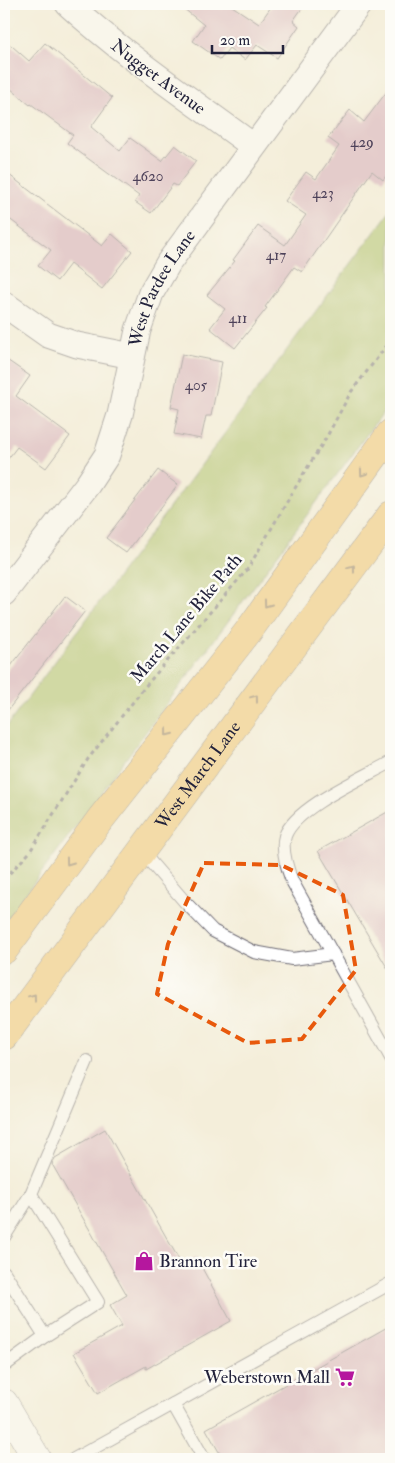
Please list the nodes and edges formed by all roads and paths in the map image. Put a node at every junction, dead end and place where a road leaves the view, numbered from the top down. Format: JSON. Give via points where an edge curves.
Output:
{"nodes":[{"id":1,"x":68,"y":4,"type":"edge"},
{"id":2,"x":359,"y":4,"type":"edge"},
{"id":3,"x":253,"y":146,"type":"junction"},
{"id":4,"x":4,"y":304,"type":"edge"},
{"id":5,"x":391,"y":340,"type":"edge"},
{"id":6,"x":132,"y":356,"type":"junction"},
{"id":7,"x":391,"y":433,"type":"edge"},
{"id":8,"x":391,"y":515,"type":"edge"},
{"id":9,"x":4,"y":593,"type":"edge"},
{"id":10,"x":391,"y":762,"type":"edge"},
{"id":11,"x":141,"y":851,"type":"junction"},
{"id":12,"x":4,"y":879,"type":"edge"},
{"id":13,"x":4,"y":950,"type":"edge"},
{"id":14,"x":333,"y":954,"type":"junction"},
{"id":15,"x":4,"y":1036,"type":"edge"},
{"id":16,"x":391,"y":1058,"type":"edge"},
{"id":17,"x":87,"y":1061,"type":"dead end"},
{"id":18,"x":31,"y":1194,"type":"junction"},
{"id":19,"x":4,"y":1237,"type":"edge"},
{"id":20,"x":4,"y":1272,"type":"edge"},
{"id":21,"x":391,"y":1283,"type":"edge"},
{"id":22,"x":45,"y":1336,"type":"junction"},
{"id":23,"x":4,"y":1366,"type":"edge"},
{"id":24,"x":4,"y":1403,"type":"edge"},
{"id":25,"x":173,"y":1404,"type":"junction"},
{"id":26,"x":36,"y":1459,"type":"edge"},
{"id":27,"x":74,"y":1459,"type":"edge"},
{"id":28,"x":204,"y":1459,"type":"edge"}],
"edges":[{"from":1,"to":3,"type":"street","name":"Nugget Avenue"},
{"from":2,"to":3,"type":"street","name":"West Pardee Lane"},
{"from":3,"to":6,"type":"street","name":"West Pardee Lane","via":[[169,262],[151,293]]},
{"from":4,"to":6,"type":"street","via":[[48,335]]},
{"from":5,"to":12,"type":"path","name":"March Lane Bike Path","via":[[351,392],[248,570],[148,684],[88,759],[28,853]]},
{"from":6,"to":9,"type":"street","name":"West Pardee Lane","via":[[120,415],[107,455]]},
{"from":7,"to":13,"type":"main road","one_way":true,"via":[[247,633],[99,821]]},
{"from":11,"to":8,"type":"main road","name":"West March Lane","one_way":true},
{"from":10,"to":14,"type":"lane","via":[[308,808],[294,821],[285,836],[285,860],[292,881]]},
{"from":11,"to":14,"type":"lane","via":[[214,930],[254,952],[292,959]]},
{"from":15,"to":11,"type":"main road","name":"West March Lane","one_way":true},
{"from":14,"to":16,"type":"lane"},
{"from":17,"to":18,"type":"lane"},
{"from":18,"to":19,"type":"lane"},
{"from":18,"to":22,"type":"lane","via":[[98,1302]]},
{"from":20,"to":22,"type":"lane"},
{"from":21,"to":25,"type":"lane"},
{"from":22,"to":23,"type":"lane"},
{"from":24,"to":26,"type":"street"},
{"from":25,"to":27,"type":"lane"},
{"from":25,"to":28,"type":"lane"}]}
